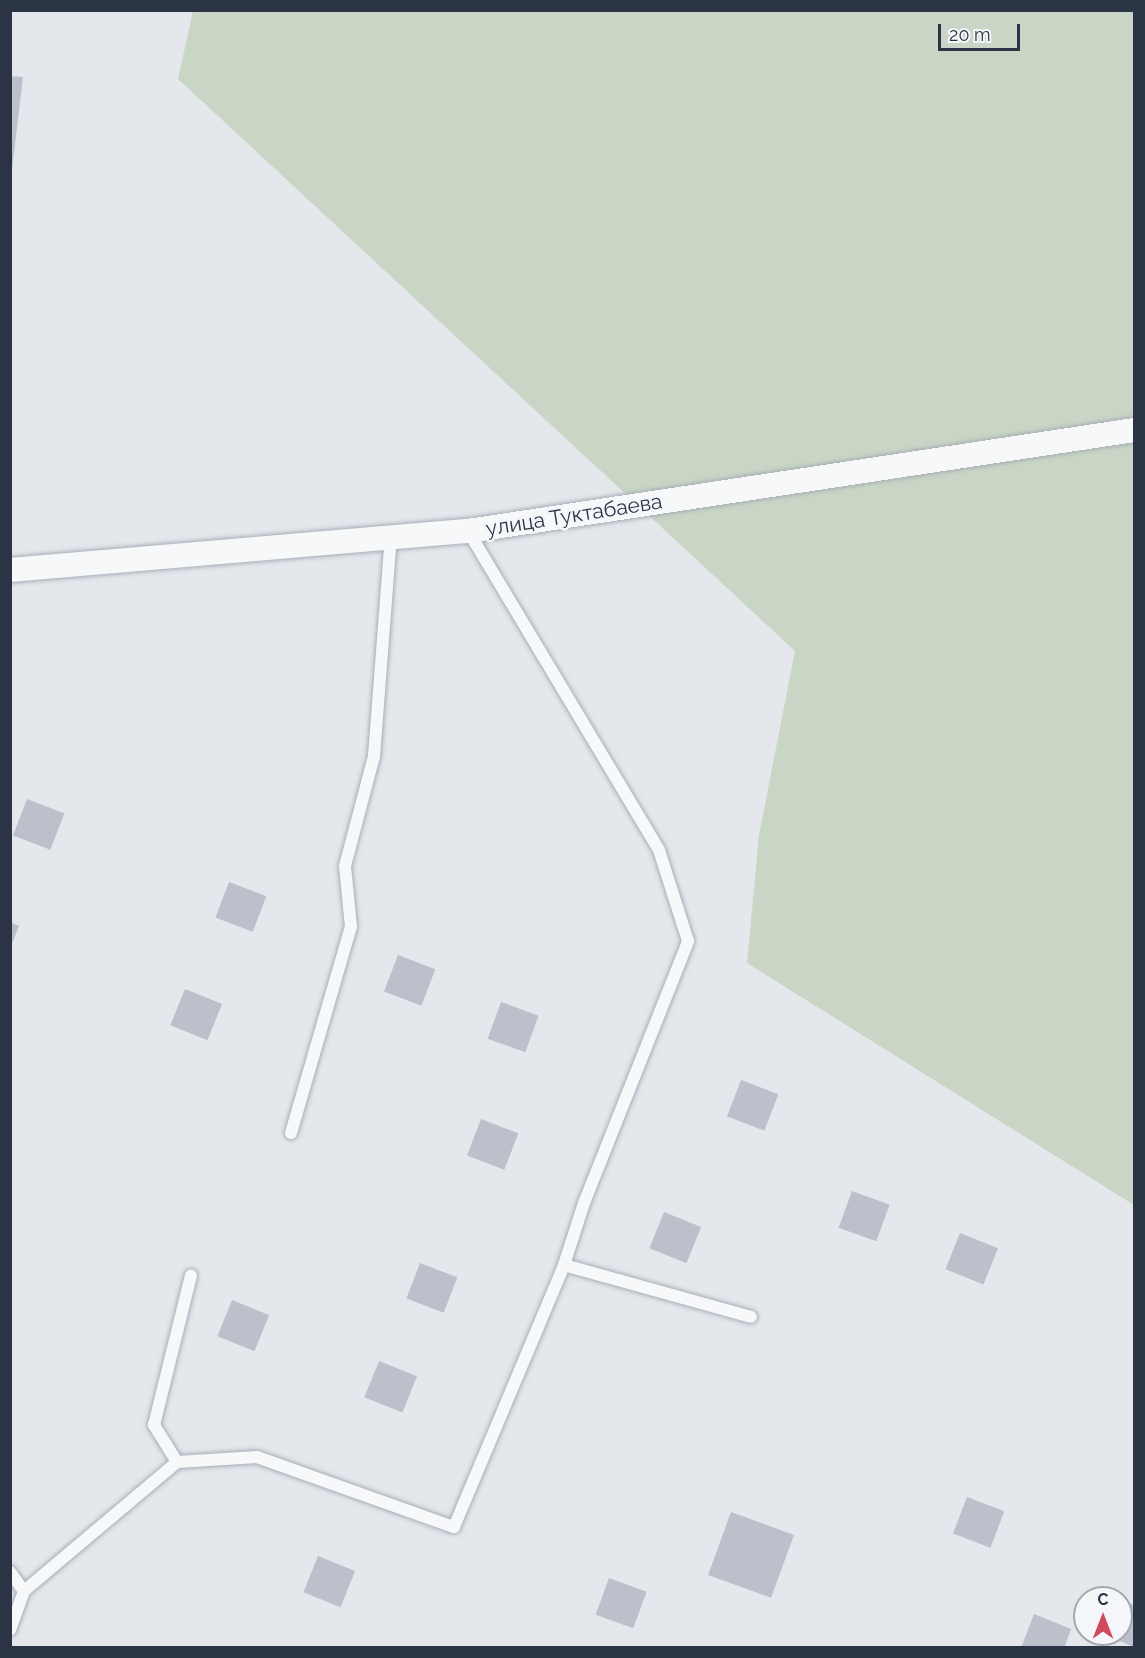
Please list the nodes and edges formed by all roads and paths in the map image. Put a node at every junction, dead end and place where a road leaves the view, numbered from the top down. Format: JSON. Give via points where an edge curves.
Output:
{"nodes":[{"id":1,"x":1134,"y":430,"type":"edge"},
{"id":2,"x":468,"y":531,"type":"junction"},
{"id":3,"x":391,"y":536,"type":"junction"},
{"id":4,"x":10,"y":570,"type":"edge"},
{"id":5,"x":291,"y":1133,"type":"dead end"},
{"id":6,"x":564,"y":1265,"type":"junction"},
{"id":7,"x":191,"y":1276,"type":"dead end"},
{"id":8,"x":751,"y":1317,"type":"dead end"},
{"id":9,"x":177,"y":1462,"type":"junction"},
{"id":10,"x":10,"y":1572,"type":"edge"},
{"id":11,"x":24,"y":1591,"type":"junction"},
{"id":12,"x":10,"y":1630,"type":"edge"}],
"edges":[{"from":1,"to":2,"type":"street","name":"улица Туктабаева"},
{"from":2,"to":3,"type":"street","name":"улица Туктабаева"},
{"from":2,"to":6,"type":"lane","via":[[659,850],[688,941],[584,1203]]},
{"from":3,"to":4,"type":"street","name":"улица Туктабаева"},
{"from":3,"to":5,"type":"lane","via":[[374,756],[345,866],[351,927]]},
{"from":6,"to":8,"type":"lane"},
{"from":6,"to":9,"type":"lane","via":[[454,1527],[257,1457]]},
{"from":7,"to":9,"type":"lane","via":[[154,1425]]},
{"from":9,"to":11,"type":"lane"},
{"from":10,"to":11,"type":"lane"},
{"from":11,"to":12,"type":"lane"}]}
